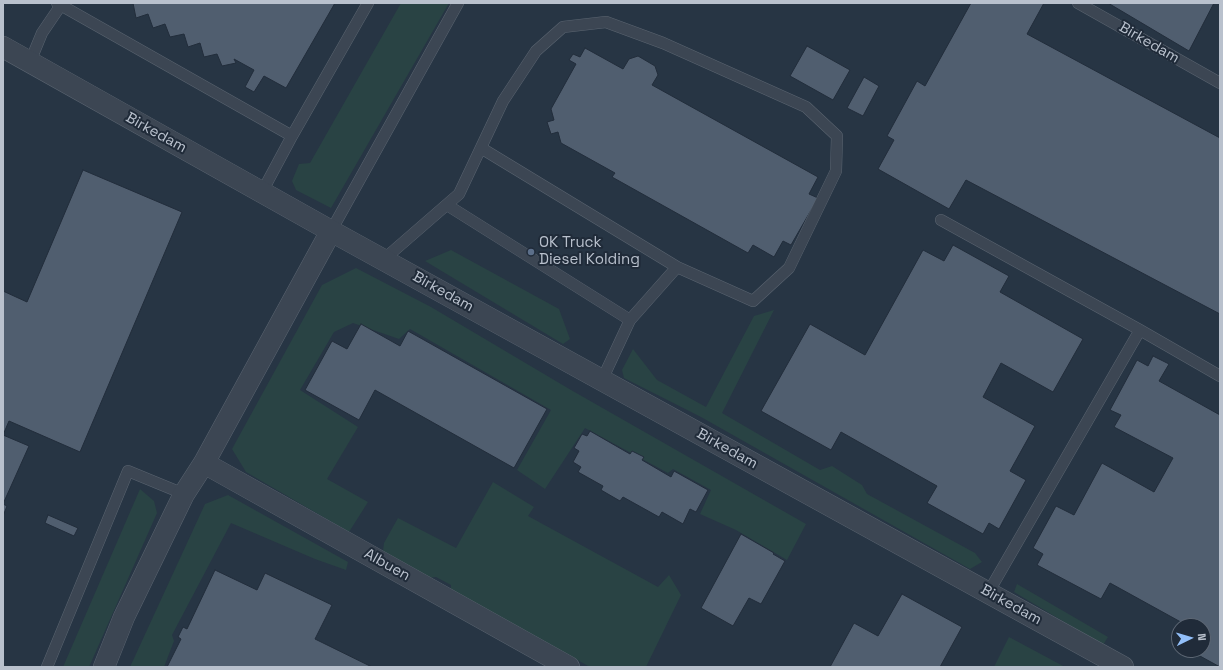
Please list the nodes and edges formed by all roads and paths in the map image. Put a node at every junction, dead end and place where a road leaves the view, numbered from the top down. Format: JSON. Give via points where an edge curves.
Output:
{"nodes":[{"id":1,"x":368,"y":3,"type":"edge"},
{"id":2,"x":458,"y":3,"type":"edge"},
{"id":3,"x":1078,"y":3,"type":"edge"},
{"id":4,"x":59,"y":4,"type":"edge"},
{"id":5,"x":3,"y":47,"type":"edge"},
{"id":6,"x":30,"y":62,"type":"junction"},
{"id":7,"x":1220,"y":84,"type":"edge"},
{"id":8,"x":292,"y":136,"type":"junction"},
{"id":9,"x":481,"y":148,"type":"junction"},
{"id":10,"x":262,"y":192,"type":"junction"},
{"id":11,"x":447,"y":205,"type":"junction"},
{"id":12,"x":941,"y":220,"type":"dead end"},
{"id":13,"x":331,"y":231,"type":"junction"},
{"id":14,"x":383,"y":260,"type":"junction"},
{"id":15,"x":677,"y":267,"type":"junction"},
{"id":16,"x":630,"y":320,"type":"junction"},
{"id":17,"x":1140,"y":330,"type":"junction"},
{"id":18,"x":1220,"y":376,"type":"edge"},
{"id":19,"x":602,"y":380,"type":"junction"},
{"id":20,"x":204,"y":463,"type":"junction"},
{"id":21,"x":184,"y":494,"type":"junction"},
{"id":22,"x":988,"y":593,"type":"junction"},
{"id":23,"x":47,"y":667,"type":"edge"},
{"id":24,"x":104,"y":667,"type":"edge"},
{"id":25,"x":569,"y":667,"type":"edge"},
{"id":26,"x":1123,"y":667,"type":"edge"}],
"edges":[{"from":1,"to":8,"type":"lane"},
{"from":2,"to":13,"type":"lane"},
{"from":3,"to":7,"type":"lane","name":"Birkedam"},
{"from":4,"to":6,"type":"lane","via":[[42,33]]},
{"from":4,"to":8,"type":"lane"},
{"from":5,"to":6,"type":"street","name":"Birkedam"},
{"from":6,"to":10,"type":"street","name":"Birkedam"},
{"from":8,"to":10,"type":"lane"},
{"from":9,"to":11,"type":"lane","via":[[459,194]]},
{"from":9,"to":15,"type":"lane"},
{"from":9,"to":15,"type":"lane","via":[[503,101],[536,51],[563,27],[606,22],[663,43],[806,107],[837,136],[836,172],[789,268],[753,301]]},
{"from":10,"to":13,"type":"street","name":"Birkedam"},
{"from":11,"to":14,"type":"lane"},
{"from":11,"to":16,"type":"lane"},
{"from":12,"to":17,"type":"lane"},
{"from":13,"to":14,"type":"street","name":"Birkedam"},
{"from":13,"to":20,"type":"street"},
{"from":14,"to":19,"type":"street","name":"Birkedam"},
{"from":15,"to":16,"type":"lane"},
{"from":16,"to":19,"type":"lane"},
{"from":17,"to":18,"type":"lane"},
{"from":17,"to":22,"type":"lane"},
{"from":19,"to":22,"type":"street","name":"Birkedam"},
{"from":20,"to":21,"type":"street"},
{"from":20,"to":25,"type":"street","name":"Albuen"},
{"from":21,"to":23,"type":"lane","via":[[128,471]]},
{"from":21,"to":24,"type":"street","via":[[124,617]]},
{"from":22,"to":26,"type":"street","name":"Birkedam"}]}
